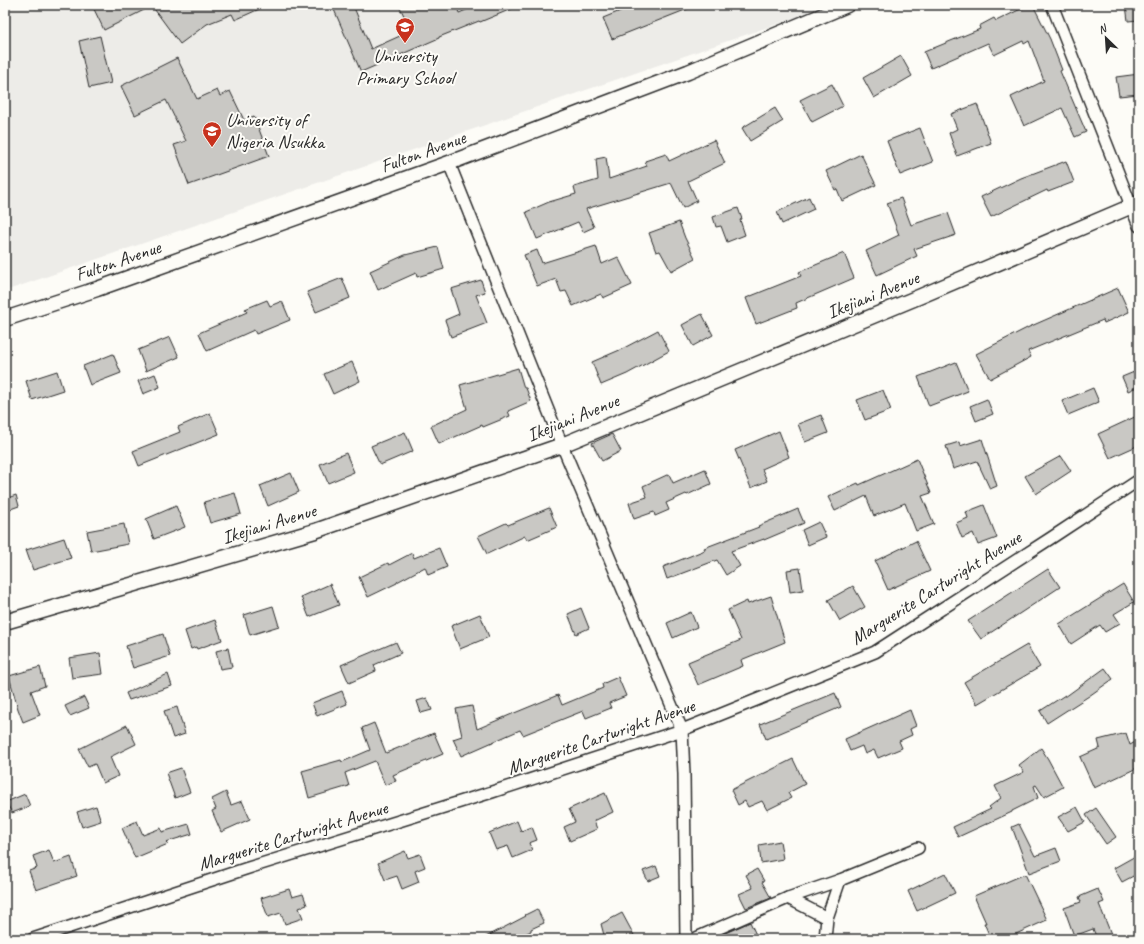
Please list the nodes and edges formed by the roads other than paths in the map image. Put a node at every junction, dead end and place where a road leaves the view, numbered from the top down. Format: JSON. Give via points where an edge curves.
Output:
{"nodes":[{"id":1,"x":847,"y":5,"type":"edge"},
{"id":2,"x":1052,"y":5,"type":"edge"},
{"id":3,"x":449,"y":163,"type":"junction"},
{"id":4,"x":1135,"y":205,"type":"edge"},
{"id":5,"x":1139,"y":226,"type":"edge"},
{"id":6,"x":5,"y":319,"type":"edge"},
{"id":7,"x":562,"y":445,"type":"junction"},
{"id":8,"x":1139,"y":480,"type":"edge"},
{"id":9,"x":5,"y":622,"type":"edge"},
{"id":10,"x":682,"y":730,"type":"junction"},
{"id":11,"x":918,"y":848,"type":"dead end"},
{"id":12,"x":840,"y":880,"type":"junction"},
{"id":13,"x":788,"y":898,"type":"junction"},
{"id":14,"x":827,"y":918,"type":"junction"},
{"id":15,"x":33,"y":939,"type":"edge"},
{"id":16,"x":686,"y":939,"type":"edge"},
{"id":17,"x":694,"y":939,"type":"edge"},
{"id":18,"x":825,"y":939,"type":"edge"}],
"edges":[{"from":1,"to":3,"type":"street","name":"Fulton Avenue","via":[[688,72]]},
{"from":2,"to":4,"type":"street"},
{"from":3,"to":6,"type":"street","name":"Fulton Avenue","via":[[97,289]]},
{"from":3,"to":7,"type":"street"},
{"from":4,"to":5,"type":"street"},
{"from":4,"to":7,"type":"street","name":"Ikejiani Avenue"},
{"from":7,"to":9,"type":"street","name":"Ikejiani Avenue","via":[[315,531]]},
{"from":7,"to":10,"type":"street"},
{"from":8,"to":10,"type":"street","name":"Marguerite Cartwright Avenue","via":[[875,652]]},
{"from":10,"to":15,"type":"street","name":"Marguerite Cartwright Avenue"},
{"from":10,"to":16,"type":"street"},
{"from":11,"to":12,"type":"street"},
{"from":12,"to":13,"type":"street"},
{"from":12,"to":14,"type":"street"},
{"from":13,"to":14,"type":"street"},
{"from":13,"to":17,"type":"street"},
{"from":14,"to":18,"type":"street"}]}
